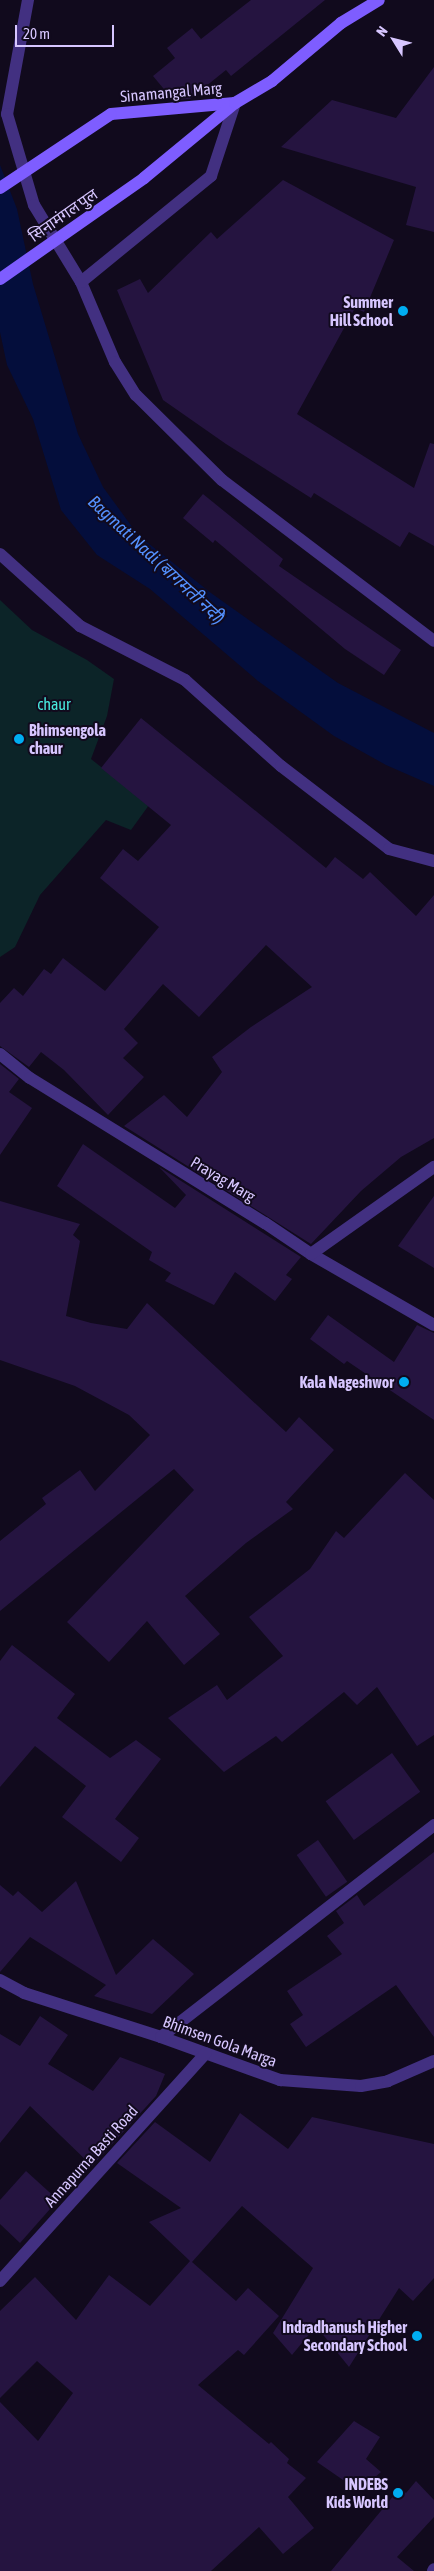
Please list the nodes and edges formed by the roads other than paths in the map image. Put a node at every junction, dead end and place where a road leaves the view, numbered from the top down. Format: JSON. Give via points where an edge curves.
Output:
{"nodes":[{"id":1,"x":28,"y":0,"type":"edge"},
{"id":2,"x":379,"y":0,"type":"edge"},
{"id":3,"x":235,"y":103,"type":"junction"},
{"id":4,"x":144,"y":178,"type":"joint"},
{"id":5,"x":0,"y":188,"type":"edge"},
{"id":6,"x":0,"y":279,"type":"edge"},
{"id":7,"x":81,"y":282,"type":"junction"},
{"id":8,"x":0,"y":554,"type":"edge"},
{"id":9,"x":434,"y":641,"type":"edge"},
{"id":10,"x":434,"y":861,"type":"edge"},
{"id":11,"x":0,"y":1054,"type":"edge"},
{"id":12,"x":434,"y":1167,"type":"edge"},
{"id":13,"x":311,"y":1254,"type":"junction"},
{"id":14,"x":434,"y":1325,"type":"edge"},
{"id":15,"x":434,"y":1824,"type":"edge"},
{"id":16,"x":0,"y":1980,"type":"edge"},
{"id":17,"x":161,"y":2036,"type":"junction"},
{"id":18,"x":206,"y":2052,"type":"junction"},
{"id":19,"x":434,"y":2061,"type":"edge"},
{"id":20,"x":0,"y":2282,"type":"edge"}],
"edges":[{"from":1,"to":7,"type":"street","via":[[7,114],[34,205]]},
{"from":2,"to":3,"type":"main road","name":"Sinamangal Marg","via":[[340,23],[272,81]]},
{"from":3,"to":4,"type":"main road","name":"Sinamangal Marg"},
{"from":3,"to":5,"type":"main road","name":"Sinamangal Marg","bridge":true,"via":[[111,114]]},
{"from":3,"to":7,"type":"street","via":[[211,176]]},
{"from":4,"to":6,"type":"main road","name":"सिनामंगल पुल","bridge":true},
{"from":7,"to":9,"type":"street","via":[[115,362],[136,395],[172,434],[222,480]]},
{"from":8,"to":10,"type":"street","via":[[80,626],[185,680],[281,766],[389,849]]},
{"from":11,"to":13,"type":"street","name":"Prayag Marg","via":[[30,1078]]},
{"from":12,"to":13,"type":"street"},
{"from":13,"to":14,"type":"street","name":"Prayag Marg"},
{"from":15,"to":17,"type":"street"},
{"from":16,"to":17,"type":"street","name":"Bhimsen Gola Marga","via":[[24,1993]]},
{"from":17,"to":18,"type":"street","name":"Bhimsen Gola Marga"},
{"from":18,"to":19,"type":"street","name":"Bhimsen Gola Marga","via":[[280,2080],[309,2084],[362,2086],[388,2081]]},
{"from":18,"to":20,"type":"street","name":"Annapurna Basti Road"}]}
